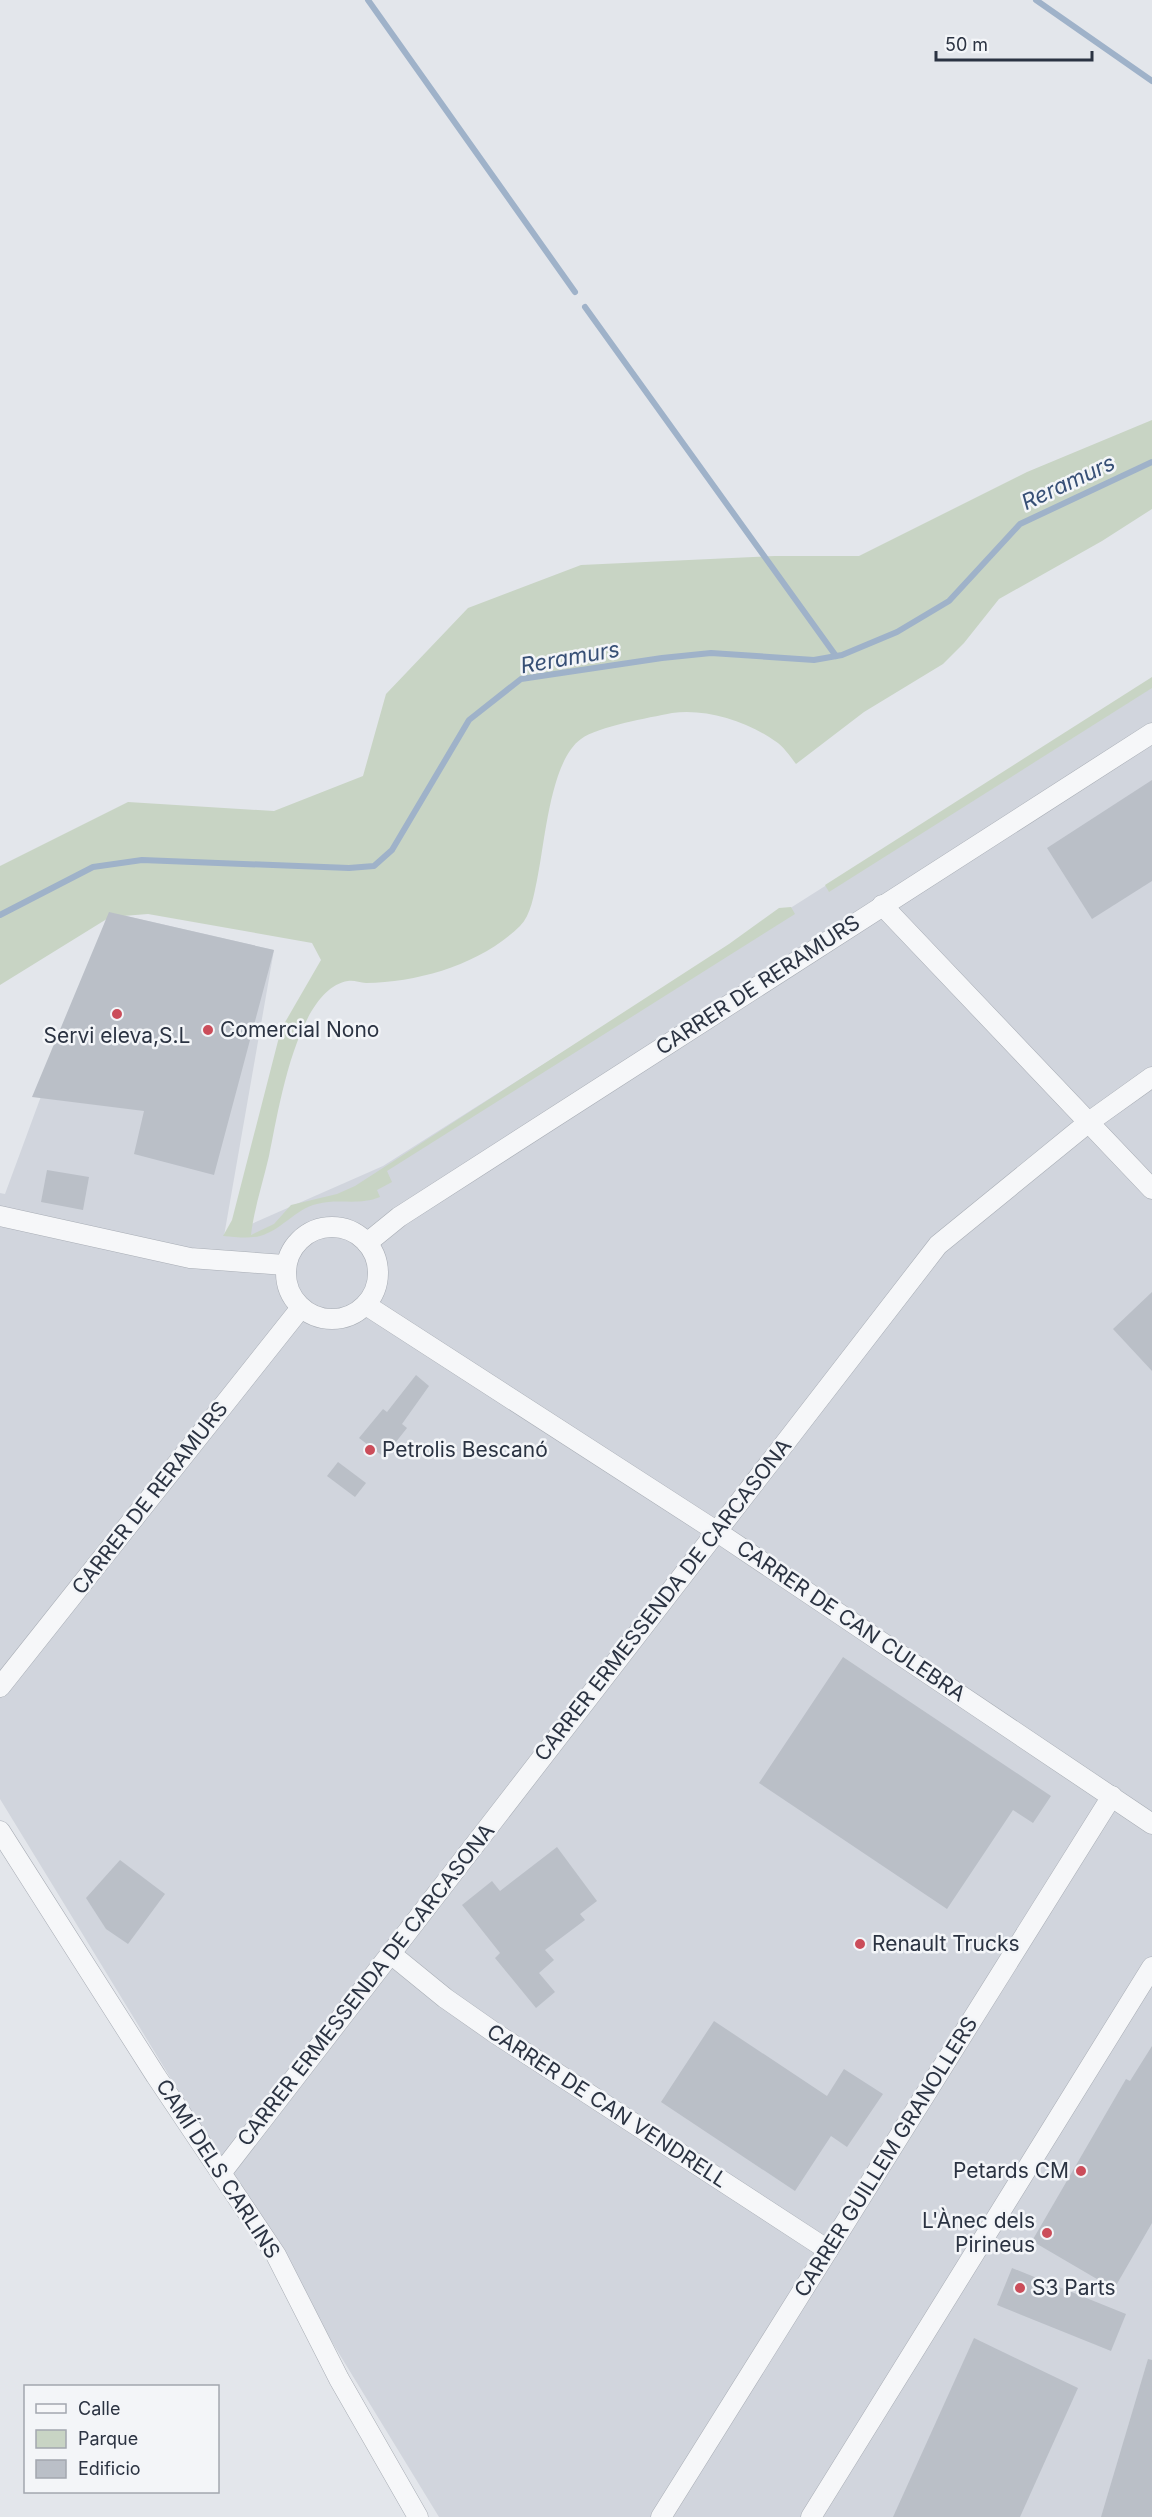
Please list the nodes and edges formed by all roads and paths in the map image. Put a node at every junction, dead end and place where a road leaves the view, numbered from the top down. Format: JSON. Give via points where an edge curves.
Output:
{"nodes":[{"id":1,"x":1152,"y":733,"type":"edge"},
{"id":2,"x":882,"y":905,"type":"junction"},
{"id":3,"x":1152,"y":1077,"type":"edge"},
{"id":4,"x":1089,"y":1122,"type":"junction"},
{"id":5,"x":1152,"y":1189,"type":"edge"},
{"id":6,"x":0,"y":1216,"type":"edge"},
{"id":7,"x":367,"y":1243,"type":"junction"},
{"id":8,"x":285,"y":1265,"type":"junction"},
{"id":9,"x":366,"y":1305,"type":"junction"},
{"id":10,"x":300,"y":1309,"type":"junction"},
{"id":11,"x":716,"y":1531,"type":"junction"},
{"id":12,"x":0,"y":1688,"type":"edge"},
{"id":13,"x":1112,"y":1796,"type":"junction"},
{"id":14,"x":1152,"y":1824,"type":"edge"},
{"id":15,"x":0,"y":1831,"type":"edge"},
{"id":16,"x":392,"y":1954,"type":"junction"},
{"id":17,"x":1152,"y":1967,"type":"edge"},
{"id":18,"x":222,"y":2172,"type":"junction"},
{"id":19,"x":828,"y":2250,"type":"junction"},
{"id":20,"x":418,"y":2517,"type":"edge"},
{"id":21,"x":661,"y":2517,"type":"edge"},
{"id":22,"x":811,"y":2517,"type":"edge"}],
"edges":[{"from":1,"to":2,"type":"street","name":"CARRER DE RERAMURS"},
{"from":2,"to":4,"type":"street"},
{"from":2,"to":7,"type":"street","name":"CARRER DE RERAMURS","via":[[399,1216]]},
{"from":3,"to":4,"type":"street","name":"CARRER ERMESSENDA DE CARCASONA"},
{"from":4,"to":5,"type":"street"},
{"from":4,"to":11,"type":"street","name":"CARRER ERMESSENDA DE CARCASONA","via":[[938,1245]]},
{"from":6,"to":8,"type":"street","via":[[190,1258]]},
{"from":7,"to":8,"type":"street","via":[[348,1229],[330,1226],[304,1235]]},
{"from":7,"to":9,"type":"street","via":[[378,1270],[378,1287]]},
{"from":8,"to":10,"type":"street","via":[[286,1287]]},
{"from":9,"to":10,"type":"street","via":[[340,1320],[316,1318]]},
{"from":9,"to":11,"type":"street","name":"CARRER DE CAN CULEBRA"},
{"from":10,"to":12,"type":"street","name":"CARRER DE RERAMURS"},
{"from":11,"to":13,"type":"street","name":"CARRER DE CAN CULEBRA"},
{"from":11,"to":16,"type":"street","name":"CARRER ERMESSENDA DE CARCASONA"},
{"from":13,"to":14,"type":"street","name":"CARRER DE CAN CULEBRA"},
{"from":13,"to":19,"type":"street","name":"CARRER GUILLEM GRANOLLERS"},
{"from":15,"to":18,"type":"street","name":"CAMÍ DELS CARLINS"},
{"from":16,"to":18,"type":"street","name":"CARRER ERMESSENDA DE CARCASONA"},
{"from":16,"to":19,"type":"street","name":"CARRER DE CAN VENDRELL","via":[[495,2033]]},
{"from":17,"to":22,"type":"street"},
{"from":18,"to":20,"type":"street","name":"CAMÍ DELS CARLINS","via":[[276,2255],[339,2379]]},
{"from":19,"to":21,"type":"street","name":"CARRER GUILLEM GRANOLLERS"}]}
